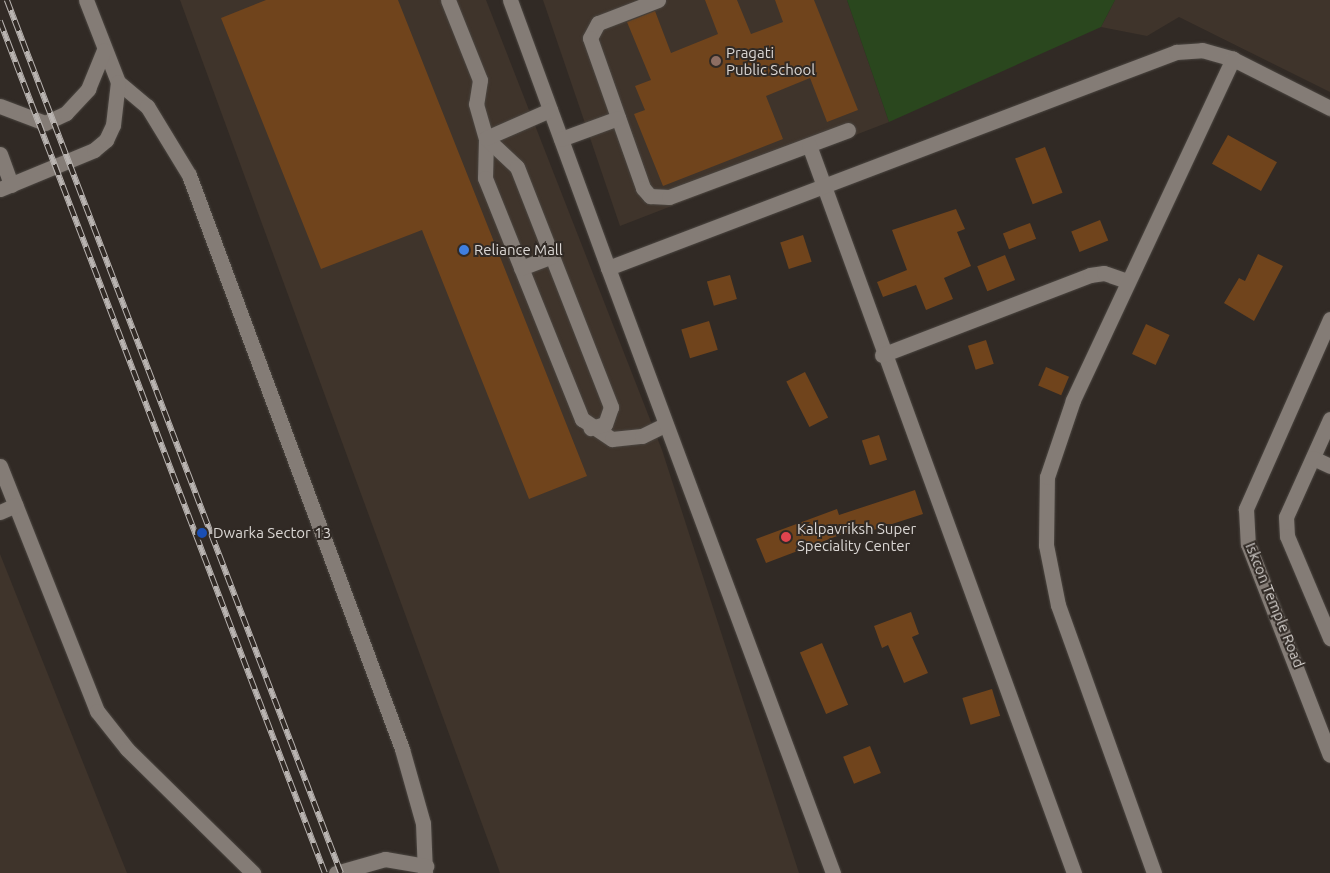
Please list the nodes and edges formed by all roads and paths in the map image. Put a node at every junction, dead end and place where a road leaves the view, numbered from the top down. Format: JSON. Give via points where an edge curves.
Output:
{"nodes":[{"id":1,"x":86,"y":0,"type":"edge"},
{"id":2,"x":448,"y":0,"type":"edge"},
{"id":3,"x":510,"y":0,"type":"edge"},
{"id":4,"x":658,"y":0,"type":"edge"},
{"id":5,"x":104,"y":50,"type":"junction"},
{"id":6,"x":1233,"y":59,"type":"junction"},
{"id":7,"x":118,"y":82,"type":"junction"},
{"id":8,"x":0,"y":106,"type":"edge"},
{"id":9,"x":1330,"y":108,"type":"edge"},
{"id":10,"x":550,"y":110,"type":"junction"},
{"id":11,"x":618,"y":118,"type":"junction"},
{"id":12,"x":848,"y":130,"type":"dead end"},
{"id":13,"x":486,"y":138,"type":"junction"},
{"id":14,"x":560,"y":139,"type":"junction"},
{"id":15,"x":809,"y":145,"type":"junction"},
{"id":16,"x":0,"y":154,"type":"edge"},
{"id":17,"x":823,"y":186,"type":"junction"},
{"id":18,"x":5,"y":187,"type":"edge"},
{"id":19,"x":552,"y":256,"type":"junction"},
{"id":20,"x":521,"y":268,"type":"junction"},
{"id":21,"x":608,"y":268,"type":"junction"},
{"id":22,"x":1127,"y":281,"type":"junction"},
{"id":23,"x":1330,"y":319,"type":"edge"},
{"id":24,"x":882,"y":355,"type":"junction"},
{"id":25,"x":1330,"y":419,"type":"edge"},
{"id":26,"x":665,"y":425,"type":"junction"},
{"id":27,"x":591,"y":428,"type":"junction"},
{"id":28,"x":1313,"y":458,"type":"junction"},
{"id":29,"x":0,"y":466,"type":"edge"},
{"id":30,"x":1330,"y":466,"type":"edge"},
{"id":31,"x":16,"y":505,"type":"junction"},
{"id":32,"x":0,"y":512,"type":"edge"},
{"id":33,"x":1330,"y":638,"type":"edge"},
{"id":34,"x":1330,"y":755,"type":"edge"},
{"id":35,"x":426,"y":869,"type":"edge"},
{"id":36,"x":253,"y":873,"type":"edge"},
{"id":37,"x":336,"y":873,"type":"edge"},
{"id":38,"x":833,"y":873,"type":"edge"},
{"id":39,"x":1074,"y":873,"type":"edge"},
{"id":40,"x":1154,"y":873,"type":"edge"}],
"edges":[{"from":1,"to":5,"type":"street"},
{"from":2,"to":13,"type":"street","via":[[480,80],[476,104]]},
{"from":3,"to":10,"type":"street"},
{"from":4,"to":11,"type":"street","via":[[598,23],[591,30]]},
{"from":5,"to":7,"type":"street"},
{"from":5,"to":8,"type":"street","via":[[88,89],[66,112],[45,122]]},
{"from":6,"to":9,"type":"street"},
{"from":6,"to":17,"type":"street","via":[[1202,50],[1176,52]]},
{"from":6,"to":22,"type":"street"},
{"from":7,"to":18,"type":"street","via":[[113,125],[106,140],[94,150]]},
{"from":7,"to":35,"type":"street","via":[[147,106],[188,175],[402,749],[423,823]]},
{"from":10,"to":13,"type":"street"},
{"from":10,"to":14,"type":"street"},
{"from":11,"to":14,"type":"street"},
{"from":11,"to":15,"type":"street","via":[[644,188],[658,198]]},
{"from":12,"to":15,"type":"street"},
{"from":13,"to":19,"type":"street","via":[[517,167]]},
{"from":13,"to":20,"type":"street","via":[[485,178]]},
{"from":14,"to":21,"type":"street"},
{"from":15,"to":17,"type":"street"},
{"from":16,"to":18,"type":"street"},
{"from":17,"to":21,"type":"street"},
{"from":17,"to":24,"type":"street"},
{"from":19,"to":20,"type":"street"},
{"from":19,"to":27,"type":"street","via":[[611,407],[605,424]]},
{"from":20,"to":27,"type":"street","via":[[582,419]]},
{"from":21,"to":26,"type":"street"},
{"from":22,"to":24,"type":"street","via":[[1104,273],[1090,275]]},
{"from":22,"to":40,"type":"street","via":[[1053,450],[1048,477],[1046,544],[1066,632]]},
{"from":23,"to":34,"type":"street","name":"Iskcon Temple Road","via":[[1246,509],[1248,544]]},
{"from":24,"to":39,"type":"street"},
{"from":25,"to":28,"type":"street"},
{"from":26,"to":27,"type":"street","via":[[629,439],[612,439]]},
{"from":26,"to":38,"type":"street"},
{"from":28,"to":30,"type":"street"},
{"from":28,"to":33,"type":"street","via":[[1286,517],[1287,536]]},
{"from":29,"to":31,"type":"street"},
{"from":31,"to":32,"type":"street"},
{"from":31,"to":36,"type":"street","via":[[97,711],[127,749]]},
{"from":35,"to":37,"type":"street","via":[[385,859]]}]}
